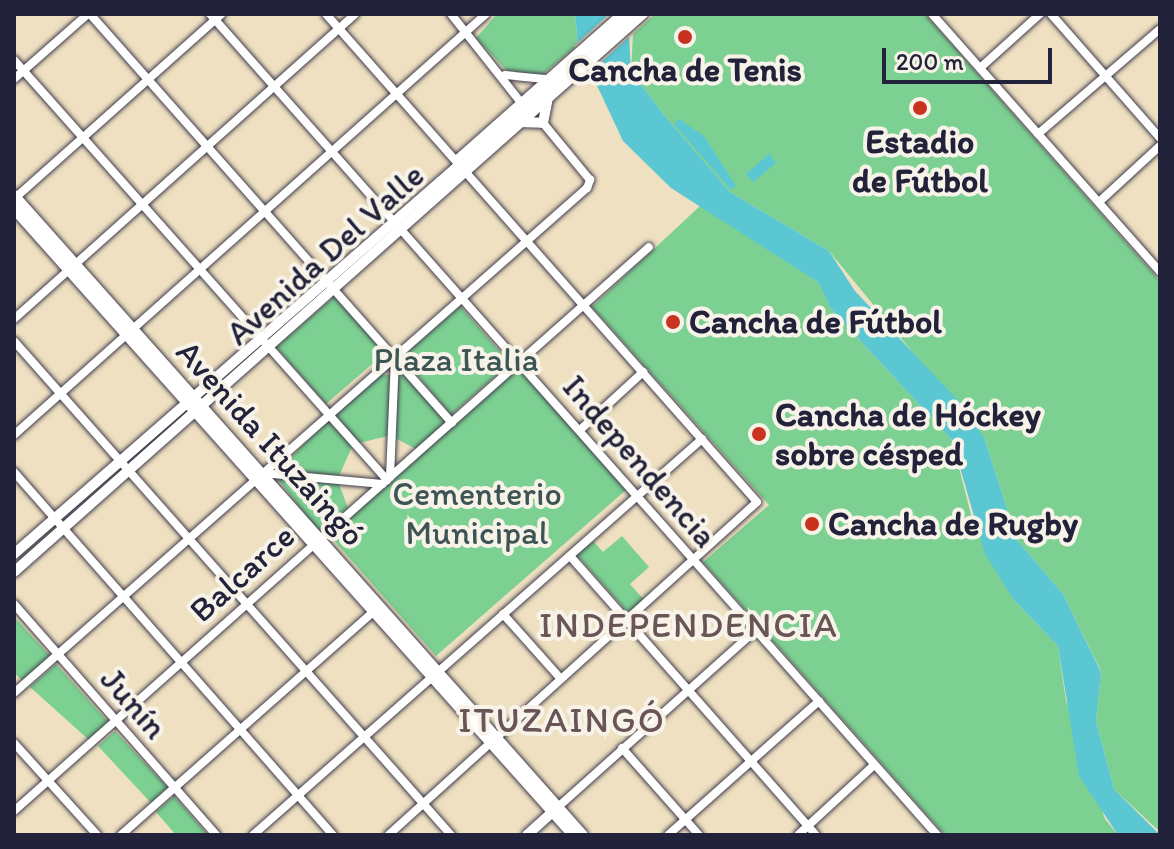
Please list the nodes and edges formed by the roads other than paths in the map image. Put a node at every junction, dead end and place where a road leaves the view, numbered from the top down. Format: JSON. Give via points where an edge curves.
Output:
{"nodes":[{"id":1,"x":89,"y":14,"type":"edge"},
{"id":2,"x":326,"y":14,"type":"edge"},
{"id":3,"x":355,"y":14,"type":"edge"},
{"id":4,"x":451,"y":14,"type":"edge"},
{"id":5,"x":486,"y":14,"type":"edge"},
{"id":6,"x":621,"y":14,"type":"edge"},
{"id":7,"x":632,"y":14,"type":"edge"},
{"id":8,"x":643,"y":14,"type":"edge"},
{"id":9,"x":932,"y":14,"type":"edge"},
{"id":10,"x":1040,"y":14,"type":"edge"},
{"id":11,"x":1051,"y":14,"type":"edge"},
{"id":12,"x":216,"y":16,"type":"edge"},
{"id":13,"x":339,"y":28,"type":"junction"},
{"id":14,"x":1160,"y":29,"type":"edge"},
{"id":15,"x":466,"y":32,"type":"junction"},
{"id":16,"x":14,"y":60,"type":"edge"},
{"id":17,"x":577,"y":63,"type":"junction"},
{"id":18,"x":980,"y":68,"type":"junction"},
{"id":19,"x":24,"y":71,"type":"junction"},
{"id":20,"x":505,"y":75,"type":"junction"},
{"id":21,"x":1104,"y":75,"type":"junction"},
{"id":22,"x":14,"y":79,"type":"edge"},
{"id":23,"x":149,"y":79,"type":"junction"},
{"id":24,"x":546,"y":79,"type":"junction"},
{"id":25,"x":274,"y":86,"type":"junction"},
{"id":26,"x":399,"y":95,"type":"junction"},
{"id":27,"x":548,"y":98,"type":"junction"},
{"id":28,"x":519,"y":100,"type":"junction"},
{"id":29,"x":518,"y":123,"type":"junction"},
{"id":30,"x":543,"y":123,"type":"junction"},
{"id":31,"x":1038,"y":134,"type":"junction"},
{"id":32,"x":84,"y":137,"type":"junction"},
{"id":33,"x":1160,"y":138,"type":"edge"},
{"id":34,"x":207,"y":145,"type":"junction"},
{"id":35,"x":1160,"y":146,"type":"edge"},
{"id":36,"x":333,"y":153,"type":"junction"},
{"id":37,"x":459,"y":164,"type":"junction"},
{"id":38,"x":15,"y":197,"type":"edge"},
{"id":39,"x":1099,"y":202,"type":"junction"},
{"id":40,"x":141,"y":204,"type":"junction"},
{"id":41,"x":14,"y":209,"type":"edge"},
{"id":42,"x":266,"y":213,"type":"junction"},
{"id":43,"x":395,"y":222,"type":"junction"},
{"id":44,"x":527,"y":242,"type":"junction"},
{"id":45,"x":649,"y":247,"type":"dead end"},
{"id":46,"x":72,"y":268,"type":"junction"},
{"id":47,"x":1159,"y":268,"type":"edge"},
{"id":48,"x":201,"y":270,"type":"junction"},
{"id":49,"x":328,"y":281,"type":"junction"},
{"id":50,"x":460,"y":301,"type":"junction"},
{"id":51,"x":584,"y":306,"type":"junction"},
{"id":52,"x":14,"y":319,"type":"edge"},
{"id":53,"x":131,"y":333,"type":"junction"},
{"id":54,"x":263,"y":339,"type":"junction"},
{"id":55,"x":14,"y":341,"type":"edge"},
{"id":56,"x":395,"y":358,"type":"junction"},
{"id":57,"x":519,"y":363,"type":"junction"},
{"id":58,"x":643,"y":372,"type":"junction"},
{"id":59,"x":61,"y":395,"type":"junction"},
{"id":60,"x":189,"y":398,"type":"junction"},
{"id":61,"x":198,"y":407,"type":"junction"},
{"id":62,"x":328,"y":414,"type":"junction"},
{"id":63,"x":452,"y":423,"type":"junction"},
{"id":64,"x":580,"y":430,"type":"junction"},
{"id":65,"x":14,"y":435,"type":"edge"},
{"id":66,"x":702,"y":439,"type":"junction"},
{"id":67,"x":119,"y":460,"type":"junction"},
{"id":68,"x":128,"y":471,"type":"junction"},
{"id":69,"x":14,"y":472,"type":"edge"},
{"id":70,"x":259,"y":476,"type":"junction"},
{"id":71,"x":386,"y":480,"type":"junction"},
{"id":72,"x":636,"y":498,"type":"junction"},
{"id":73,"x":55,"y":518,"type":"junction"},
{"id":74,"x":64,"y":528,"type":"junction"},
{"id":75,"x":188,"y":539,"type":"junction"},
{"id":76,"x":317,"y":541,"type":"junction"},
{"id":77,"x":14,"y":554,"type":"edge"},
{"id":78,"x":570,"y":556,"type":"junction"},
{"id":79,"x":694,"y":562,"type":"junction"},
{"id":80,"x":14,"y":572,"type":"edge"},
{"id":81,"x":121,"y":597,"type":"junction"},
{"id":82,"x":14,"y":604,"type":"edge"},
{"id":83,"x":247,"y":604,"type":"junction"},
{"id":84,"x":377,"y":608,"type":"junction"},
{"id":85,"x":503,"y":614,"type":"junction"},
{"id":86,"x":628,"y":622,"type":"junction"},
{"id":87,"x":755,"y":631,"type":"junction"},
{"id":88,"x":58,"y":655,"type":"junction"},
{"id":89,"x":181,"y":663,"type":"junction"},
{"id":90,"x":307,"y":669,"type":"junction"},
{"id":91,"x":435,"y":675,"type":"junction"},
{"id":92,"x":561,"y":679,"type":"junction"},
{"id":93,"x":688,"y":688,"type":"junction"},
{"id":94,"x":14,"y":693,"type":"edge"},
{"id":95,"x":819,"y":701,"type":"junction"},
{"id":96,"x":115,"y":721,"type":"junction"},
{"id":97,"x":240,"y":729,"type":"junction"},
{"id":98,"x":365,"y":737,"type":"junction"},
{"id":99,"x":493,"y":740,"type":"junction"},
{"id":100,"x":14,"y":743,"type":"edge"},
{"id":101,"x":622,"y":748,"type":"junction"},
{"id":102,"x":751,"y":761,"type":"junction"},
{"id":103,"x":874,"y":765,"type":"junction"},
{"id":104,"x":47,"y":781,"type":"junction"},
{"id":105,"x":174,"y":786,"type":"junction"},
{"id":106,"x":297,"y":796,"type":"junction"},
{"id":107,"x":424,"y":803,"type":"junction"},
{"id":108,"x":555,"y":810,"type":"junction"},
{"id":109,"x":14,"y":811,"type":"edge"},
{"id":110,"x":686,"y":820,"type":"junction"},
{"id":111,"x":808,"y":826,"type":"junction"},
{"id":112,"x":934,"y":834,"type":"edge"},
{"id":113,"x":97,"y":835,"type":"edge"},
{"id":114,"x":121,"y":835,"type":"edge"},
{"id":115,"x":216,"y":835,"type":"edge"},
{"id":116,"x":253,"y":835,"type":"edge"},
{"id":117,"x":333,"y":835,"type":"edge"},
{"id":118,"x":388,"y":835,"type":"edge"},
{"id":119,"x":451,"y":835,"type":"edge"},
{"id":120,"x":527,"y":835,"type":"edge"},
{"id":121,"x":573,"y":835,"type":"edge"},
{"id":122,"x":583,"y":835,"type":"edge"},
{"id":123,"x":668,"y":835,"type":"edge"},
{"id":124,"x":699,"y":835,"type":"edge"},
{"id":125,"x":798,"y":835,"type":"edge"},
{"id":126,"x":816,"y":835,"type":"edge"}],
"edges":[{"from":1,"to":19,"type":"street"},
{"from":1,"to":23,"type":"street"},
{"from":2,"to":13,"type":"street"},
{"from":3,"to":13,"type":"street"},
{"from":4,"to":15,"type":"street"},
{"from":5,"to":15,"type":"street"},
{"from":6,"to":17,"type":"street","name":"Avenida Del Valle"},
{"from":7,"to":17,"type":"main road","name":"Avenida Del Valle"},
{"from":8,"to":17,"type":"main road","name":"Avenida Del Valle"},
{"from":9,"to":18,"type":"street"},
{"from":10,"to":18,"type":"street"},
{"from":11,"to":21,"type":"street"},
{"from":12,"to":23,"type":"street"},
{"from":12,"to":25,"type":"street","name":"Independencia"},
{"from":13,"to":25,"type":"street"},
{"from":13,"to":26,"type":"street"},
{"from":14,"to":21,"type":"street"},
{"from":15,"to":20,"type":"street"},
{"from":15,"to":26,"type":"street"},
{"from":16,"to":19,"type":"street"},
{"from":17,"to":24,"type":"street","name":"Avenida Del Valle"},
{"from":17,"to":27,"type":"main road","name":"Avenida Del Valle"},
{"from":17,"to":37,"type":"main road","name":"Avenida Del Valle"},
{"from":18,"to":31,"type":"street"},
{"from":19,"to":22,"type":"street"},
{"from":19,"to":32,"type":"street"},
{"from":20,"to":24,"type":"street"},
{"from":20,"to":28,"type":"street"},
{"from":21,"to":31,"type":"street"},
{"from":21,"to":33,"type":"street"},
{"from":23,"to":32,"type":"street"},
{"from":23,"to":34,"type":"street"},
{"from":24,"to":28,"type":"street","name":"Avenida Del Valle"},
{"from":25,"to":34,"type":"street"},
{"from":25,"to":36,"type":"street","name":"Independencia"},
{"from":26,"to":36,"type":"street"},
{"from":26,"to":37,"type":"street"},
{"from":27,"to":29,"type":"main road","name":"Avenida Del Valle"},
{"from":27,"to":30,"type":"main road"},
{"from":28,"to":37,"type":"street","name":"Avenida Del Valle"},
{"from":29,"to":30,"type":"main road"},
{"from":29,"to":37,"type":"main road","name":"Avenida Del Valle"},
{"from":30,"to":44,"type":"street","via":[[590,180]]},
{"from":31,"to":39,"type":"street"},
{"from":32,"to":38,"type":"street"},
{"from":32,"to":40,"type":"street"},
{"from":34,"to":40,"type":"street"},
{"from":34,"to":42,"type":"street"},
{"from":35,"to":39,"type":"street"},
{"from":36,"to":42,"type":"street"},
{"from":36,"to":43,"type":"street","name":"Independencia"},
{"from":37,"to":43,"type":"main road","name":"Avenida Del Valle"},
{"from":37,"to":44,"type":"street"},
{"from":38,"to":46,"type":"main road","name":"Avenida Ituzaingó"},
{"from":39,"to":47,"type":"street"},
{"from":40,"to":46,"type":"street"},
{"from":40,"to":48,"type":"street"},
{"from":41,"to":46,"type":"main road","name":"Avenida Ituzaingó"},
{"from":42,"to":48,"type":"street"},
{"from":42,"to":49,"type":"street"},
{"from":43,"to":49,"type":"main road","name":"Avenida Del Valle"},
{"from":43,"to":50,"type":"street","name":"Independencia"},
{"from":44,"to":50,"type":"street"},
{"from":44,"to":51,"type":"street"},
{"from":45,"to":51,"type":"street","name":"Balcarce"},
{"from":46,"to":52,"type":"street"},
{"from":46,"to":53,"type":"main road","name":"Avenida Ituzaingó"},
{"from":48,"to":53,"type":"street"},
{"from":48,"to":54,"type":"street"},
{"from":49,"to":54,"type":"main road","name":"Avenida Del Valle"},
{"from":49,"to":56,"type":"street"},
{"from":50,"to":56,"type":"street"},
{"from":50,"to":57,"type":"street","name":"Independencia"},
{"from":51,"to":57,"type":"street","name":"Balcarce"},
{"from":51,"to":58,"type":"street"},
{"from":53,"to":59,"type":"street"},
{"from":53,"to":60,"type":"main road","name":"Avenida Ituzaingó"},
{"from":54,"to":60,"type":"main road","name":"Avenida Del Valle"},
{"from":54,"to":61,"type":"main road","name":"Avenida Del Valle"},
{"from":54,"to":62,"type":"street"},
{"from":55,"to":59,"type":"street"},
{"from":56,"to":62,"type":"street"},
{"from":56,"to":63,"type":"street"},
{"from":56,"to":71,"type":"street"},
{"from":57,"to":63,"type":"street","name":"Balcarce"},
{"from":57,"to":64,"type":"street","name":"Independencia"},
{"from":58,"to":64,"type":"street"},
{"from":58,"to":66,"type":"street"},
{"from":59,"to":65,"type":"street"},
{"from":59,"to":67,"type":"street"},
{"from":60,"to":61,"type":"main road","name":"Avenida Ituzaingó"},
{"from":60,"to":67,"type":"main road","name":"Avenida Del Valle"},
{"from":61,"to":68,"type":"main road","name":"Avenida Del Valle"},
{"from":61,"to":70,"type":"main road","name":"Avenida Ituzaingó"},
{"from":62,"to":70,"type":"street"},
{"from":62,"to":71,"type":"street"},
{"from":63,"to":71,"type":"street","name":"Balcarce"},
{"from":64,"to":72,"type":"street","name":"Independencia"},
{"from":66,"to":72,"type":"street"},
{"from":66,"to":79,"type":"street","via":[[755,498],[756,508]]},
{"from":67,"to":68,"type":"street"},
{"from":67,"to":73,"type":"main road","name":"Avenida Del Valle"},
{"from":68,"to":74,"type":"main road","name":"Avenida Del Valle"},
{"from":68,"to":75,"type":"street"},
{"from":69,"to":73,"type":"street"},
{"from":70,"to":71,"type":"street"},
{"from":70,"to":75,"type":"street"},
{"from":70,"to":76,"type":"main road","name":"Avenida Ituzaingó"},
{"from":71,"to":76,"type":"street","name":"Balcarce"},
{"from":72,"to":78,"type":"street"},
{"from":72,"to":79,"type":"street","name":"Independencia"},
{"from":73,"to":74,"type":"street"},
{"from":73,"to":77,"type":"main road","name":"Avenida Del Valle"},
{"from":74,"to":80,"type":"main road","name":"Avenida Del Valle"},
{"from":74,"to":81,"type":"street"},
{"from":75,"to":81,"type":"street"},
{"from":75,"to":83,"type":"street"},
{"from":76,"to":83,"type":"street","name":"Balcarce"},
{"from":76,"to":84,"type":"main road","name":"Avenida Ituzaingó"},
{"from":78,"to":85,"type":"street"},
{"from":78,"to":86,"type":"street"},
{"from":79,"to":86,"type":"street"},
{"from":79,"to":87,"type":"street","name":"Independencia"},
{"from":81,"to":88,"type":"street"},
{"from":81,"to":89,"type":"street"},
{"from":82,"to":88,"type":"street","name":"Junín"},
{"from":83,"to":89,"type":"street","name":"Balcarce"},
{"from":83,"to":90,"type":"street"},
{"from":84,"to":90,"type":"street"},
{"from":84,"to":91,"type":"main road","name":"Avenida Ituzaingó"},
{"from":85,"to":91,"type":"street"},
{"from":85,"to":92,"type":"street"},
{"from":86,"to":92,"type":"street"},
{"from":86,"to":93,"type":"street"},
{"from":87,"to":93,"type":"street"},
{"from":87,"to":95,"type":"street","name":"Independencia"},
{"from":88,"to":94,"type":"street"},
{"from":88,"to":96,"type":"street","name":"Junín"},
{"from":89,"to":96,"type":"street","name":"Balcarce"},
{"from":89,"to":97,"type":"street"},
{"from":90,"to":97,"type":"street"},
{"from":90,"to":98,"type":"street"},
{"from":91,"to":98,"type":"street"},
{"from":91,"to":99,"type":"main road","name":"Avenida Ituzaingó"},
{"from":92,"to":99,"type":"street"},
{"from":93,"to":101,"type":"street"},
{"from":93,"to":102,"type":"street"},
{"from":95,"to":102,"type":"street"},
{"from":95,"to":103,"type":"street","name":"Independencia"},
{"from":96,"to":104,"type":"street","name":"Balcarce"},
{"from":96,"to":105,"type":"street","name":"Junín"},
{"from":97,"to":105,"type":"street"},
{"from":97,"to":106,"type":"street"},
{"from":98,"to":106,"type":"street"},
{"from":98,"to":107,"type":"street"},
{"from":99,"to":107,"type":"street"},
{"from":99,"to":108,"type":"main road","name":"Avenida Ituzaingó"},
{"from":100,"to":104,"type":"street"},
{"from":101,"to":108,"type":"street"},
{"from":101,"to":110,"type":"street"},
{"from":102,"to":110,"type":"street"},
{"from":102,"to":111,"type":"street"},
{"from":103,"to":111,"type":"street"},
{"from":103,"to":112,"type":"street","name":"Independencia"},
{"from":104,"to":109,"type":"street","name":"Balcarce"},
{"from":104,"to":113,"type":"street"},
{"from":105,"to":114,"type":"street"},
{"from":105,"to":115,"type":"street","name":"Junín"},
{"from":106,"to":116,"type":"street"},
{"from":106,"to":117,"type":"street"},
{"from":107,"to":118,"type":"street"},
{"from":107,"to":119,"type":"street"},
{"from":108,"to":120,"type":"main road"},
{"from":108,"to":121,"type":"main road","name":"Avenida Ituzaingó"},
{"from":108,"to":122,"type":"main road","name":"Avenida Ituzaingó"},
{"from":110,"to":123,"type":"street"},
{"from":110,"to":124,"type":"street"},
{"from":111,"to":125,"type":"street"},
{"from":111,"to":126,"type":"street"}]}
